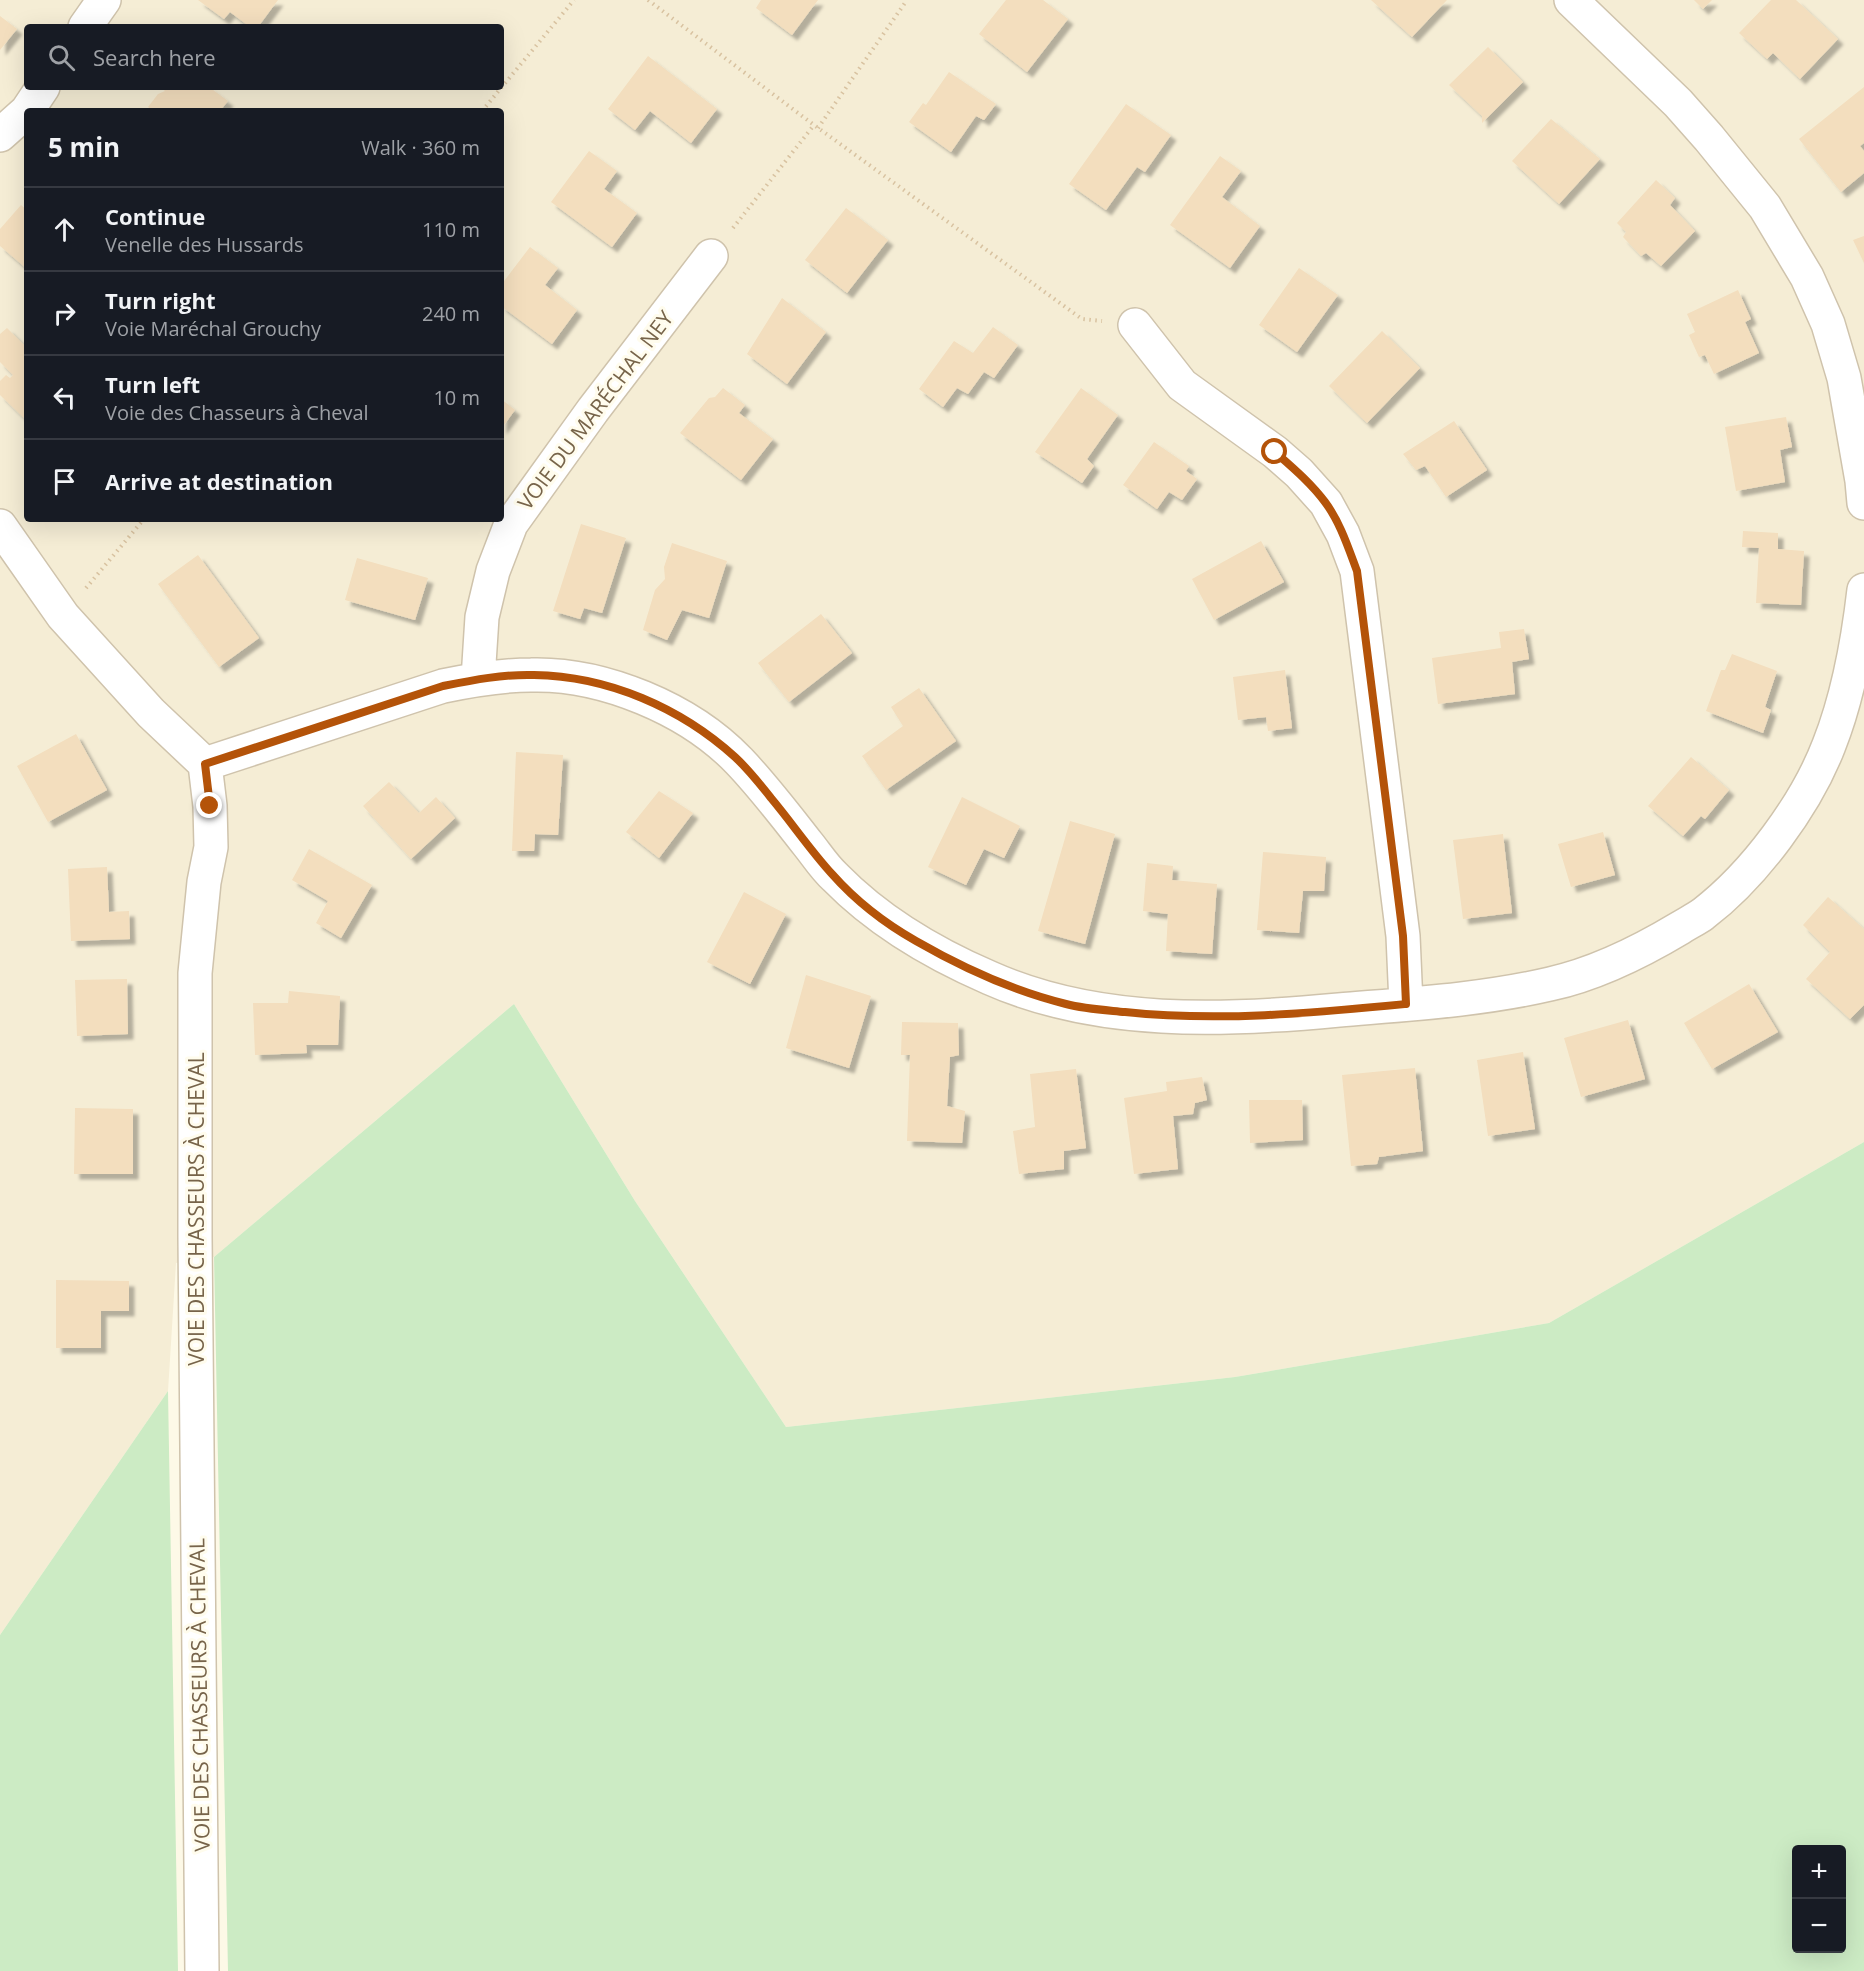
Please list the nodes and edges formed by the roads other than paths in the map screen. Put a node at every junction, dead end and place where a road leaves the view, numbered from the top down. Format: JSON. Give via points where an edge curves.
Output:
{"nodes":[{"id":1,"x":104,"y":0,"type":"edge"},
{"id":2,"x":1571,"y":0,"type":"edge"},
{"id":3,"x":87,"y":24,"type":"edge"},
{"id":4,"x":41,"y":90,"type":"edge"},
{"id":5,"x":29,"y":108,"type":"edge"},
{"id":6,"x":24,"y":114,"type":"edge"},
{"id":7,"x":0,"y":135,"type":"edge"},
{"id":8,"x":711,"y":256,"type":"road end"},
{"id":9,"x":1135,"y":325,"type":"road end"},
{"id":10,"x":1864,"y":502,"type":"edge"},
{"id":11,"x":0,"y":526,"type":"edge"},
{"id":12,"x":1864,"y":590,"type":"edge"},
{"id":13,"x":478,"y":679,"type":"junction"},
{"id":14,"x":205,"y":764,"type":"junction"},
{"id":15,"x":1406,"y":1004,"type":"junction"},
{"id":16,"x":202,"y":1971,"type":"edge"}],
"edges":[{"from":1,"to":3,"type":"street"},
{"from":2,"to":10,"type":"street","via":[[1678,102],[1709,138],[1765,207],[1807,277],[1828,324],[1844,378]]},
{"from":4,"to":5,"type":"street"},
{"from":6,"to":7,"type":"street"},
{"from":8,"to":13,"type":"street","name":"VOIE DU MARÉCHAL NEY","via":[[511,524],[493,571],[482,617]]},
{"from":9,"to":15,"type":"street","via":[[1182,385],[1299,473],[1326,503],[1343,534],[1357,571],[1403,936]]},
{"from":11,"to":14,"type":"street","via":[[63,616],[151,713]]},
{"from":12,"to":15,"type":"street","via":[[1842,704],[1812,783],[1768,848],[1703,914],[1614,963],[1553,984]]},
{"from":13,"to":14,"type":"street","via":[[393,701]]},
{"from":13,"to":15,"type":"street","via":[[533,675],[577,678],[670,710],[704,731],[737,759],[832,875],[874,913],[955,962],[1032,994],[1068,1005],[1161,1016],[1294,1015]]},
{"from":14,"to":16,"type":"street","name":"VOIE DES CHASSEURS À CHEVAL","via":[[211,847],[195,973]]}]}
